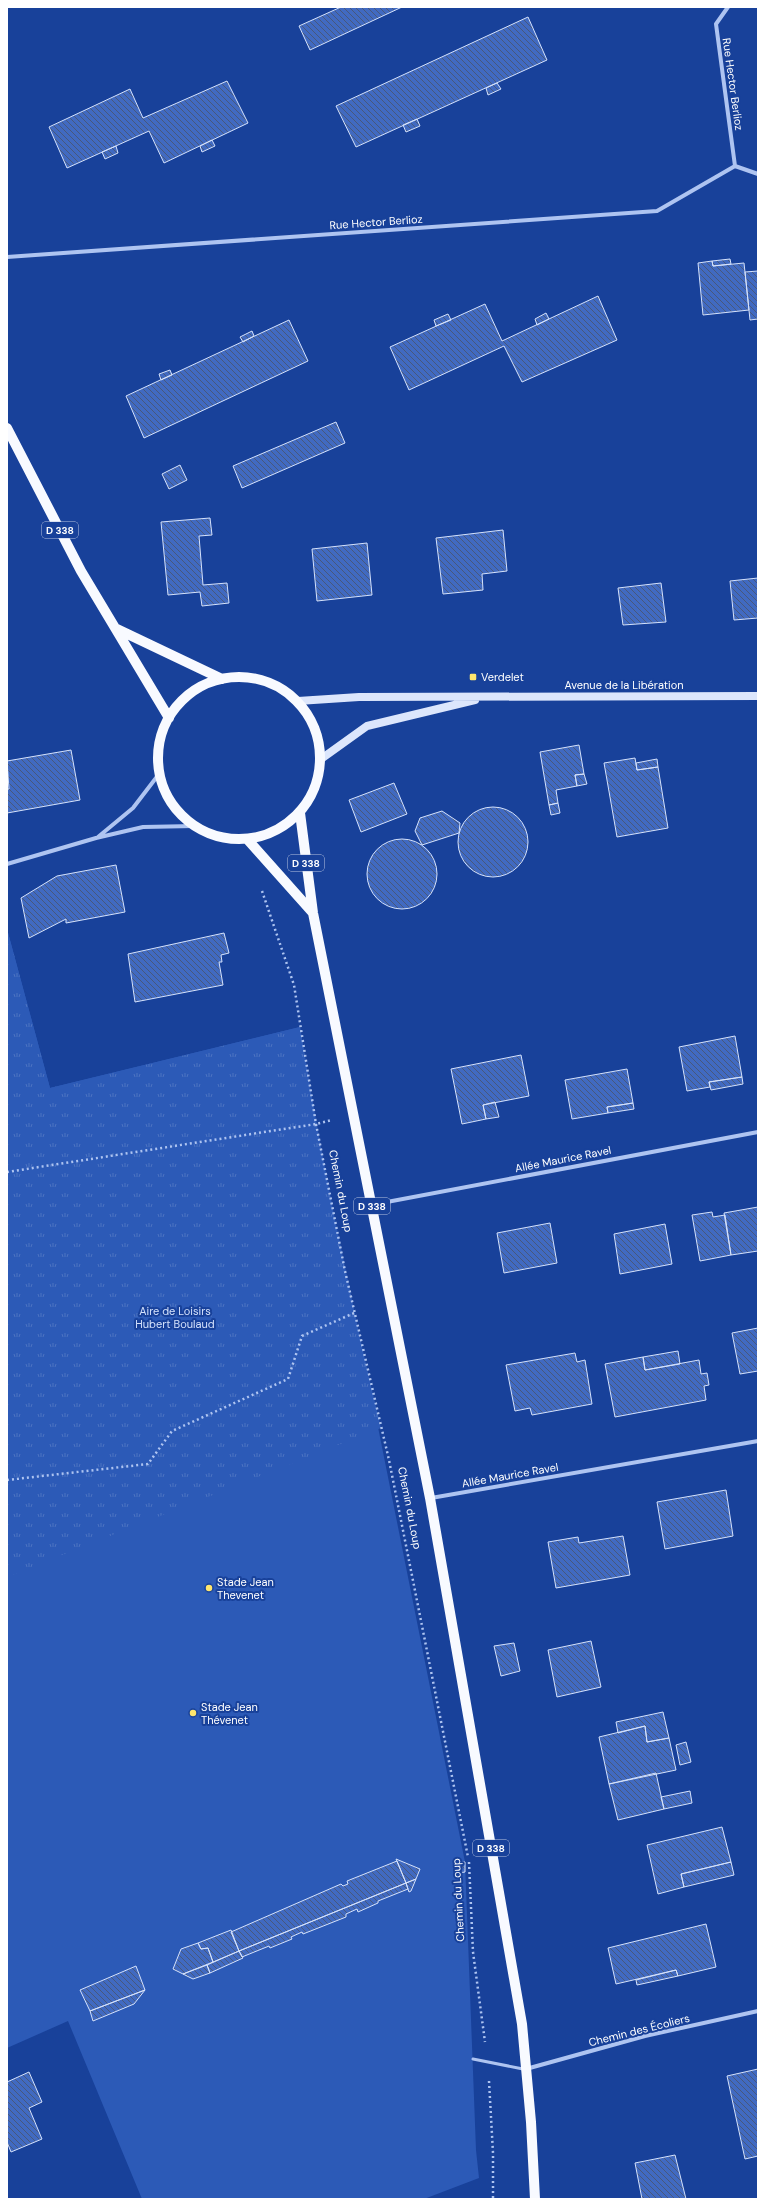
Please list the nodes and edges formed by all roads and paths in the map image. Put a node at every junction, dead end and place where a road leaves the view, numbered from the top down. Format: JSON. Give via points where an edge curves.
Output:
{"nodes":[{"id":1,"x":728,"y":7,"type":"edge"},
{"id":2,"x":735,"y":166,"type":"junction"},
{"id":3,"x":758,"y":174,"type":"edge"},
{"id":4,"x":7,"y":257,"type":"edge"},
{"id":5,"x":7,"y":428,"type":"edge"},
{"id":6,"x":117,"y":629,"type":"junction"},
{"id":7,"x":222,"y":679,"type":"junction"},
{"id":8,"x":490,"y":696,"type":"junction"},
{"id":9,"x":758,"y":696,"type":"edge"},
{"id":10,"x":298,"y":701,"type":"junction"},
{"id":11,"x":169,"y":718,"type":"junction"},
{"id":12,"x":321,"y":759,"type":"junction"},
{"id":13,"x":159,"y":774,"type":"junction"},
{"id":14,"x":300,"y":813,"type":"junction"},
{"id":15,"x":194,"y":826,"type":"junction"},
{"id":16,"x":96,"y":838,"type":"junction"},
{"id":17,"x":247,"y":840,"type":"junction"},
{"id":18,"x":7,"y":864,"type":"edge"},
{"id":19,"x":260,"y":888,"type":"dead end"},
{"id":20,"x":313,"y":913,"type":"junction"},
{"id":21,"x":352,"y":1114,"type":"junction"},
{"id":22,"x":316,"y":1124,"type":"junction"},
{"id":23,"x":758,"y":1132,"type":"edge"},
{"id":24,"x":7,"y":1172,"type":"edge"},
{"id":25,"x":371,"y":1205,"type":"junction"},
{"id":26,"x":354,"y":1313,"type":"junction"},
{"id":27,"x":758,"y":1441,"type":"edge"},
{"id":28,"x":7,"y":1480,"type":"edge"},
{"id":29,"x":430,"y":1498,"type":"junction"},
{"id":30,"x":758,"y":2011,"type":"edge"},
{"id":31,"x":473,"y":2059,"type":"dead end"},
{"id":32,"x":488,"y":2062,"type":"junction"},
{"id":33,"x":525,"y":2069,"type":"junction"},
{"id":34,"x":493,"y":2199,"type":"edge"},
{"id":35,"x":535,"y":2199,"type":"edge"}],
"edges":[{"from":1,"to":2,"type":"street","name":"Rue Hector Berlioz","via":[[716,24]]},
{"from":2,"to":3,"type":"street"},
{"from":2,"to":4,"type":"street","name":"Rue Hector Berlioz","via":[[657,211]]},
{"from":5,"to":6,"type":"main road","number":"D 338","via":[[81,571]]},
{"from":6,"to":7,"type":"main road"},
{"from":6,"to":11,"type":"main road","number":"D 338"},
{"from":7,"to":10,"type":"main road","via":[[249,678],[275,685]]},
{"from":7,"to":11,"type":"main road","via":[[200,686],[183,700]]},
{"from":8,"to":9,"type":"main road","name":"Avenue de la Libération"},
{"from":8,"to":10,"type":"main road","name":"Avenue de la Libération","via":[[359,697]]},
{"from":8,"to":12,"type":"main road","name":"Avenue de la Libération","via":[[367,726]]},
{"from":10,"to":12,"type":"main road","via":[[310,718],[318,738]]},
{"from":11,"to":13,"type":"main road","via":[[161,735]]},
{"from":12,"to":14,"type":"main road","via":[[313,791]]},
{"from":13,"to":15,"type":"main road","via":[[166,794],[178,812]]},
{"from":13,"to":16,"type":"street","via":[[133,808]]},
{"from":14,"to":17,"type":"main road","via":[[285,826]]},
{"from":14,"to":20,"type":"main road","name":"Chemin du Loup","number":"D 338"},
{"from":15,"to":16,"type":"street","via":[[143,828]]},
{"from":15,"to":17,"type":"main road","via":[[228,839]]},
{"from":16,"to":18,"type":"street"},
{"from":17,"to":20,"type":"main road","number":"D 338"},
{"from":19,"to":22,"type":"path","name":"Chemin du Loup","via":[[294,985]]},
{"from":20,"to":21,"type":"main road","name":"Chemin du Loup","number":"D 338"},
{"from":21,"to":22,"type":"path"},
{"from":21,"to":25,"type":"main road","name":"Chemin du Loup","number":"D 338"},
{"from":22,"to":24,"type":"path"},
{"from":22,"to":26,"type":"path","name":"Chemin du Loup"},
{"from":23,"to":25,"type":"street","name":"Allée Maurice Ravel"},
{"from":25,"to":29,"type":"main road","name":"Chemin du Loup","number":"D 338"},
{"from":26,"to":28,"type":"path","via":[[302,1336],[288,1379],[172,1432],[148,1464]]},
{"from":26,"to":32,"type":"path","name":"Chemin du Loup","via":[[389,1460],[469,1863],[473,1952]]},
{"from":27,"to":29,"type":"street","name":"Allée Maurice Ravel"},
{"from":29,"to":33,"type":"main road","name":"Chemin du Loup","number":"D 338","via":[[522,2024]]},
{"from":30,"to":33,"type":"street","name":"Chemin des Écoliers","via":[[645,2036]]},
{"from":31,"to":32,"type":"lane"},
{"from":32,"to":33,"type":"lane"},
{"from":32,"to":34,"type":"path","name":"Chemin du Loup"},
{"from":33,"to":35,"type":"main road","name":"Chemin du Loup","number":"D 338"}]}
